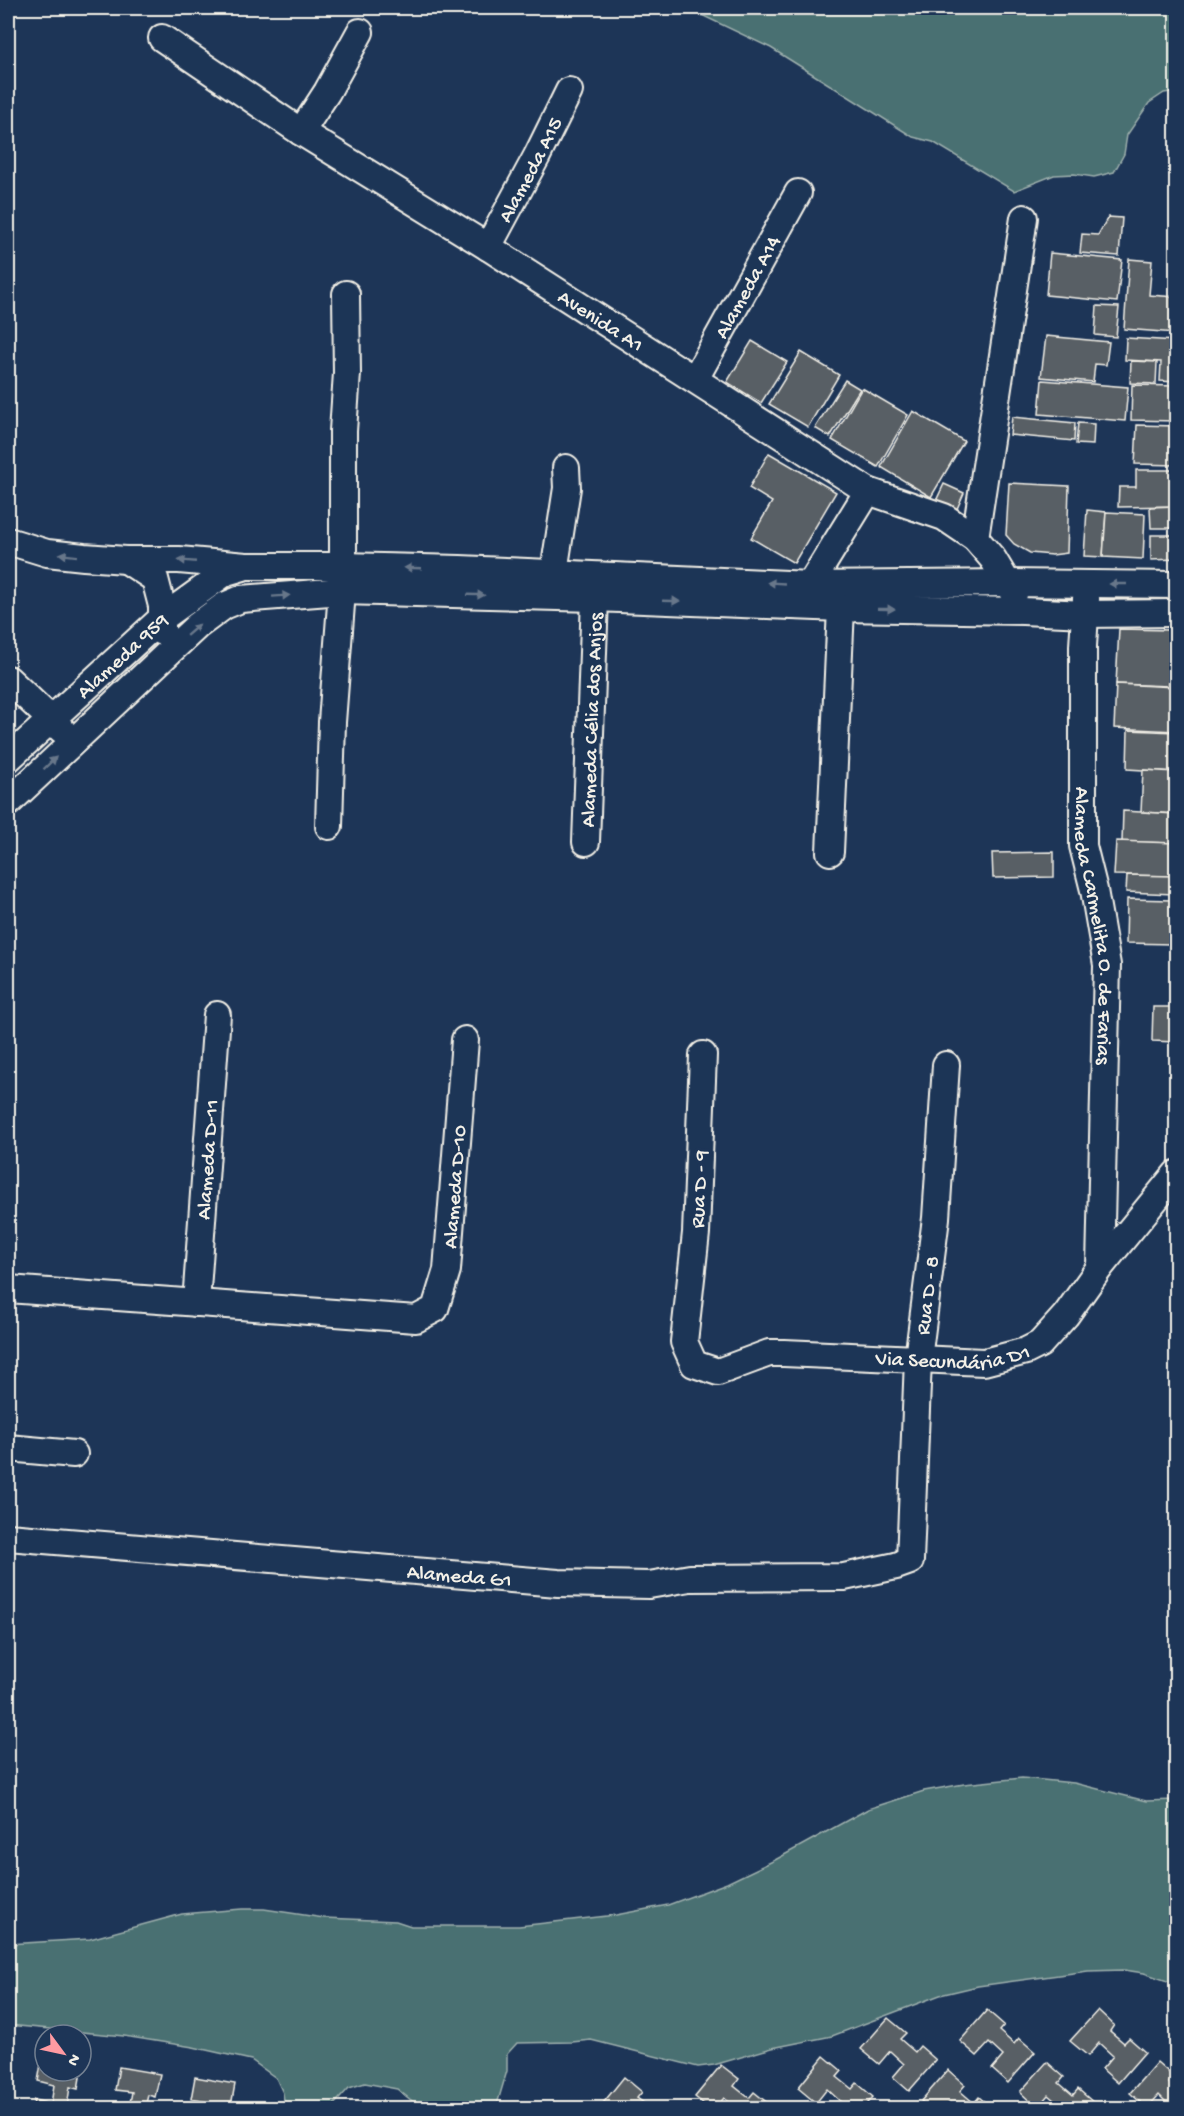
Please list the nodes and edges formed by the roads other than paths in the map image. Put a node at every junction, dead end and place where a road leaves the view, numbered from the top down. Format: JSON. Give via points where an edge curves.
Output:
{"nodes":[{"id":1,"x":360,"y":32,"type":"dead end"},
{"id":2,"x":162,"y":38,"type":"dead end"},
{"id":3,"x":569,"y":91,"type":"dead end"},
{"id":4,"x":301,"y":132,"type":"junction"},
{"id":5,"x":798,"y":193,"type":"dead end"},
{"id":6,"x":1024,"y":218,"type":"dead end"},
{"id":7,"x":488,"y":247,"type":"junction"},
{"id":8,"x":346,"y":294,"type":"dead end"},
{"id":9,"x":695,"y":379,"type":"junction"},
{"id":10,"x":566,"y":468,"type":"dead end"},
{"id":11,"x":868,"y":491,"type":"junction"},
{"id":12,"x":975,"y":538,"type":"junction"},
{"id":13,"x":8,"y":541,"type":"edge"},
{"id":14,"x":126,"y":560,"type":"junction"},
{"id":15,"x":246,"y":566,"type":"junction"},
{"id":16,"x":343,"y":566,"type":"junction"},
{"id":17,"x":554,"y":572,"type":"junction"},
{"id":18,"x":1009,"y":583,"type":"junction"},
{"id":19,"x":1087,"y":584,"type":"junction"},
{"id":20,"x":810,"y":585,"type":"junction"},
{"id":21,"x":1176,"y":585,"type":"edge"},
{"id":22,"x":342,"y":591,"type":"junction"},
{"id":23,"x":595,"y":598,"type":"junction"},
{"id":24,"x":841,"y":608,"type":"junction"},
{"id":25,"x":1023,"y":611,"type":"junction"},
{"id":26,"x":1176,"y":613,"type":"edge"},
{"id":27,"x":1085,"y":614,"type":"junction"},
{"id":28,"x":161,"y":619,"type":"junction"},
{"id":29,"x":163,"y":657,"type":"junction"},
{"id":30,"x":8,"y":679,"type":"edge"},
{"id":31,"x":50,"y":719,"type":"junction"},
{"id":32,"x":72,"y":741,"type":"junction"},
{"id":33,"x":8,"y":759,"type":"edge"},
{"id":34,"x":8,"y":803,"type":"edge"},
{"id":35,"x":328,"y":826,"type":"dead end"},
{"id":36,"x":586,"y":842,"type":"dead end"},
{"id":37,"x":830,"y":852,"type":"dead end"},
{"id":38,"x":217,"y":1015,"type":"dead end"},
{"id":39,"x":465,"y":1040,"type":"dead end"},
{"id":40,"x":704,"y":1055,"type":"dead end"},
{"id":41,"x":946,"y":1065,"type":"dead end"},
{"id":42,"x":1176,"y":1174,"type":"edge"},
{"id":43,"x":1100,"y":1267,"type":"junction"},
{"id":44,"x":8,"y":1288,"type":"edge"},
{"id":45,"x":196,"y":1303,"type":"junction"},
{"id":46,"x":685,"y":1322,"type":"joint"},
{"id":47,"x":918,"y":1359,"type":"junction"},
{"id":48,"x":8,"y":1448,"type":"edge"},
{"id":49,"x":74,"y":1454,"type":"dead end"},
{"id":50,"x":8,"y":1537,"type":"edge"},
{"id":51,"x":910,"y":1561,"type":"joint"}],
"edges":[{"from":1,"to":4,"type":"street"},
{"from":2,"to":4,"type":"street","name":"Avenida A1"},
{"from":3,"to":7,"type":"street","name":"Alameda A15"},
{"from":4,"to":7,"type":"street","name":"Avenida A1"},
{"from":5,"to":9,"type":"street","name":"Alameda A14"},
{"from":6,"to":12,"type":"street"},
{"from":7,"to":9,"type":"street","name":"Avenida A1"},
{"from":8,"to":16,"type":"street"},
{"from":9,"to":11,"type":"street","name":"Avenida A1"},
{"from":10,"to":17,"type":"street","via":[[567,488]]},
{"from":11,"to":12,"type":"street","name":"Avenida A1","via":[[944,517]]},
{"from":11,"to":20,"type":"street"},
{"from":12,"to":18,"type":"street","name":"Avenida A1"},
{"from":14,"to":13,"type":"street","one_way":true,"via":[[47,553]]},
{"from":15,"to":14,"type":"street","one_way":true},
{"from":14,"to":28,"type":"street","via":[[155,579]]},
{"from":15,"to":16,"type":"street"},
{"from":15,"to":28,"type":"street","name":"Alameda 959","via":[[226,572]]},
{"from":17,"to":16,"type":"street","one_way":true},
{"from":20,"to":17,"type":"street","one_way":true},
{"from":18,"to":19,"type":"street"},
{"from":18,"to":20,"type":"street"},
{"from":18,"to":25,"type":"street","name":"Avenida A1"},
{"from":21,"to":19,"type":"street","one_way":true},
{"from":19,"to":27,"type":"street","name":"Alameda Carmelita O. de Farias"},
{"from":22,"to":23,"type":"street","one_way":true},
{"from":29,"to":22,"type":"street","name":"Alameda 959","one_way":true,"via":[[197,626],[241,599]]},
{"from":22,"to":35,"type":"street"},
{"from":23,"to":24,"type":"street","one_way":true},
{"from":23,"to":36,"type":"street","name":"Alameda Célia dos Anjos"},
{"from":24,"to":25,"type":"street","one_way":true},
{"from":24,"to":37,"type":"street"},
{"from":25,"to":27,"type":"street"},
{"from":26,"to":27,"type":"street"},
{"from":27,"to":43,"type":"street","name":"Alameda Carmelita O. de Farias","via":[[1083,846],[1107,965]]},
{"from":28,"to":29,"type":"street"},
{"from":28,"to":31,"type":"street","name":"Alameda 959"},
{"from":29,"to":32,"type":"street","name":"Alameda 959"},
{"from":30,"to":31,"type":"street"},
{"from":31,"to":32,"type":"street"},
{"from":31,"to":33,"type":"street","name":"Alameda 959"},
{"from":34,"to":32,"type":"street","name":"Alameda 959","one_way":true},
{"from":38,"to":45,"type":"street","name":"Alameda D-11"},
{"from":39,"to":45,"type":"street","name":"Alameda D-10","via":[[447,1270],[435,1309],[416,1319]]},
{"from":40,"to":46,"type":"street","name":"Rua D - 9","via":[[696,1233]]},
{"from":41,"to":47,"type":"street","name":"Rua D - 8","via":[[936,1218]]},
{"from":42,"to":43,"type":"street","name":"Via Secundária D1"},
{"from":43,"to":47,"type":"street","name":"Via Secundária D1","via":[[1040,1344],[984,1362]]},
{"from":44,"to":45,"type":"street"},
{"from":46,"to":47,"type":"street","name":"Via Secundária D1","via":[[684,1342],[694,1364],[718,1372],[769,1353]]},
{"from":47,"to":51,"type":"street","name":"Rua D - 8"},
{"from":48,"to":49,"type":"street"},
{"from":50,"to":51,"type":"street","name":"Alameda G1","via":[[558,1583],[650,1585],[690,1578],[844,1577]]}]}
